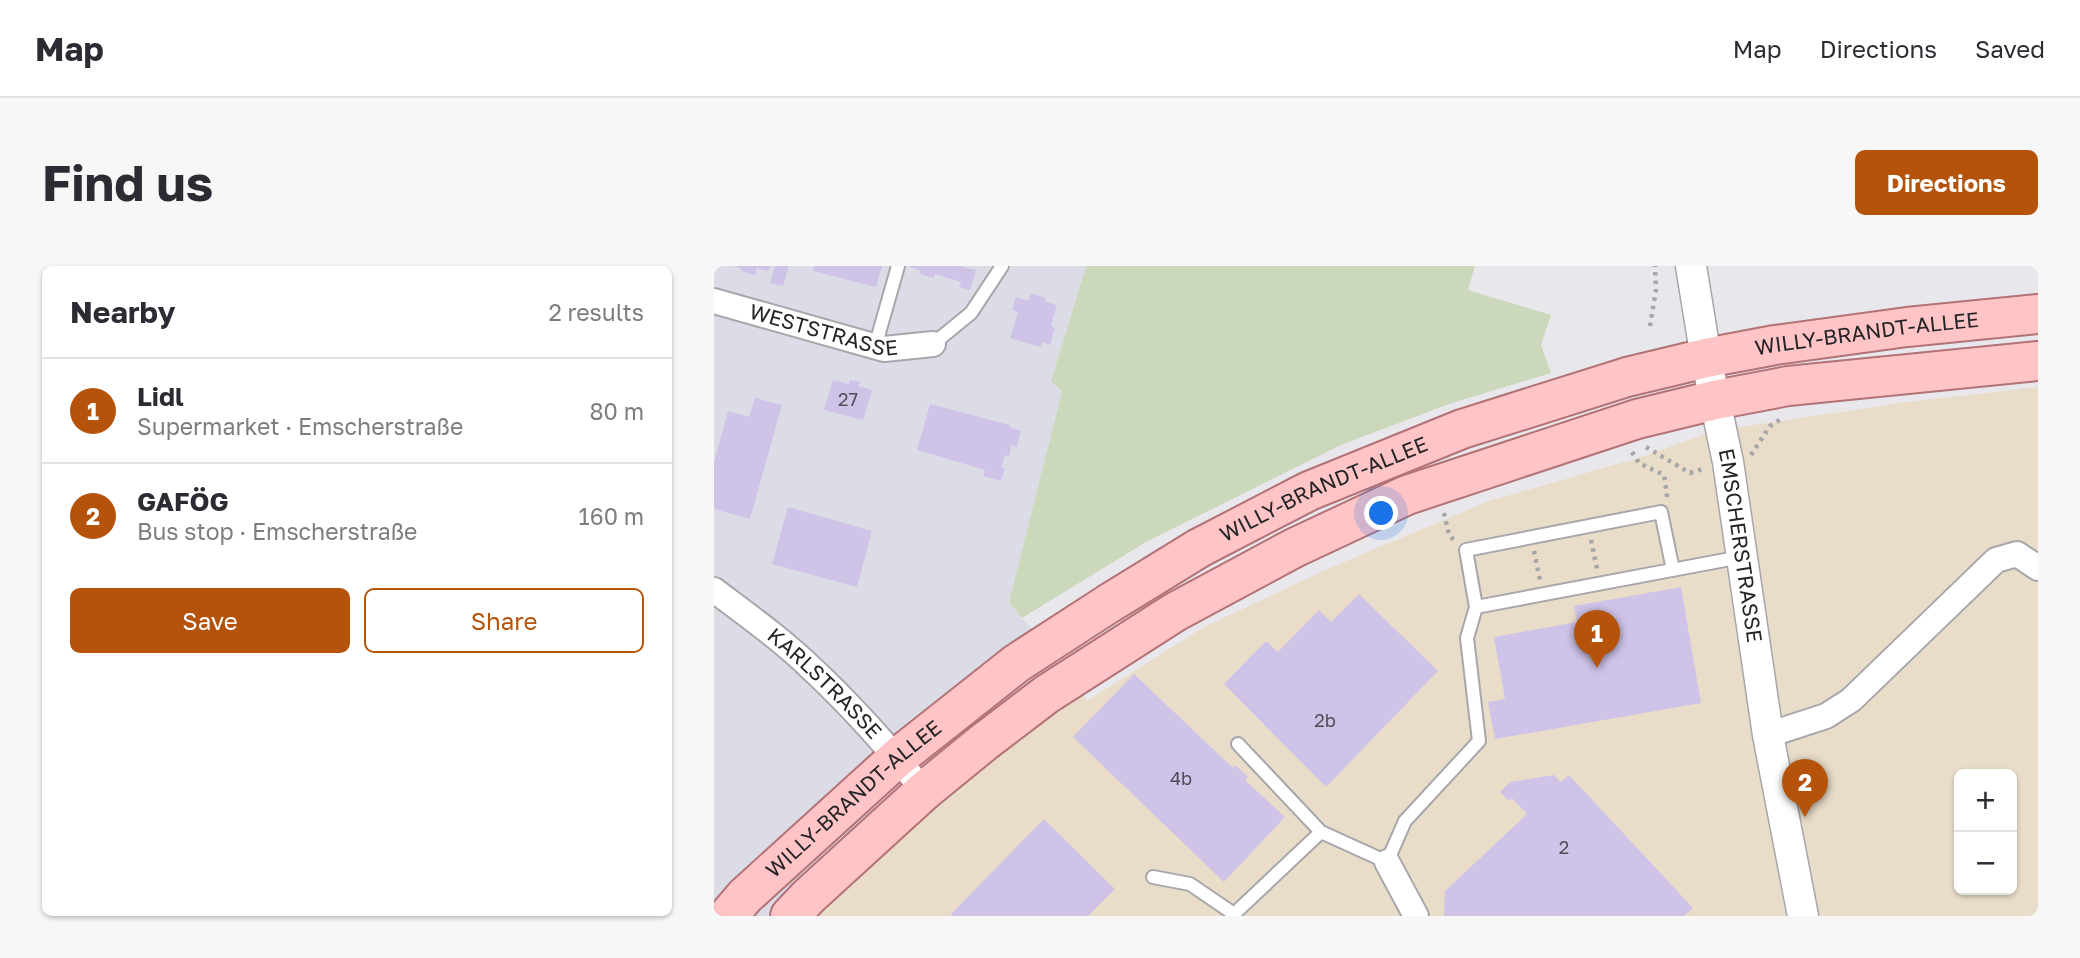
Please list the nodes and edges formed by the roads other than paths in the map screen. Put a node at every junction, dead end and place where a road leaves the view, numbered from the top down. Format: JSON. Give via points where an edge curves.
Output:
{"nodes":[{"id":1,"x":898,"y":266,"type":"edge"},
{"id":2,"x":1002,"y":266,"type":"edge"},
{"id":3,"x":1691,"y":266,"type":"edge"},
{"id":4,"x":714,"y":302,"type":"edge"},
{"id":5,"x":2038,"y":314,"type":"edge"},
{"id":6,"x":933,"y":344,"type":"joint"},
{"id":7,"x":875,"y":347,"type":"junction"},
{"id":8,"x":1706,"y":358,"type":"junction"},
{"id":9,"x":2038,"y":361,"type":"edge"},
{"id":10,"x":1715,"y":400,"type":"junction"},
{"id":11,"x":1741,"y":557,"type":"junction"},
{"id":12,"x":2038,"y":568,"type":"edge"},
{"id":13,"x":1673,"y":570,"type":"junction"},
{"id":14,"x":714,"y":590,"type":"edge"},
{"id":15,"x":1476,"y":607,"type":"junction"},
{"id":16,"x":1768,"y":735,"type":"junction"},
{"id":17,"x":1238,"y":744,"type":"dead end"},
{"id":18,"x":897,"y":758,"type":"junction"},
{"id":19,"x":924,"y":791,"type":"junction"},
{"id":20,"x":1321,"y":832,"type":"junction"},
{"id":21,"x":1387,"y":862,"type":"junction"},
{"id":22,"x":1153,"y":877,"type":"dead end"},
{"id":23,"x":728,"y":916,"type":"edge"},
{"id":24,"x":790,"y":916,"type":"edge"},
{"id":25,"x":1416,"y":916,"type":"edge"},
{"id":26,"x":1802,"y":916,"type":"edge"}],
"edges":[{"from":1,"to":7,"type":"lane"},
{"from":2,"to":6,"type":"lane","via":[[971,313]]},
{"from":3,"to":8,"type":"street","name":"EMSCHERSTRASSE"},
{"from":4,"to":7,"type":"street","name":"WESTSTRASSE"},
{"from":5,"to":8,"type":"main road","name":"WILLY-BRANDT-ALLEE","via":[[1894,328]]},
{"from":6,"to":7,"type":"street","name":"WESTSTRASSE"},
{"from":8,"to":10,"type":"street","name":"EMSCHERSTRASSE"},
{"from":8,"to":18,"type":"main road","name":"WILLY-BRANDT-ALLEE","via":[[1627,377],[1462,429],[1309,491],[1199,548],[1096,611],[1017,663]]},
{"from":9,"to":10,"type":"main road","name":"WILLY-BRANDT-ALLEE","via":[[1788,386]]},
{"from":10,"to":11,"type":"street","name":"EMSCHERSTRASSE"},
{"from":10,"to":19,"type":"main road","name":"WILLY-BRANDT-ALLEE","via":[[1637,419],[1407,495],[1294,548],[1175,611],[1047,694]]},
{"from":11,"to":13,"type":"lane"},
{"from":11,"to":16,"type":"street","name":"EMSCHERSTRASSE"},
{"from":12,"to":16,"type":"street","via":[[2017,554],[1996,560],[1851,700],[1826,716]]},
{"from":13,"to":15,"type":"lane"},
{"from":13,"to":15,"type":"lane","via":[[1661,512],[1466,550]]},
{"from":14,"to":18,"type":"street","name":"KARLSTRASSE","via":[[811,667]]},
{"from":15,"to":21,"type":"lane","via":[[1466,638],[1479,741],[1405,821]]},
{"from":16,"to":26,"type":"street","name":"EMSCHERSTRASSE"},
{"from":17,"to":20,"type":"lane"},
{"from":18,"to":19,"type":"street","name":"KARLSTRASSE"},
{"from":18,"to":23,"type":"main road","name":"WILLY-BRANDT-ALLEE"},
{"from":19,"to":24,"type":"main road","name":"WILLY-BRANDT-ALLEE"},
{"from":20,"to":21,"type":"lane"},
{"from":20,"to":22,"type":"lane","via":[[1234,914],[1190,884]]},
{"from":21,"to":25,"type":"street"}]}
